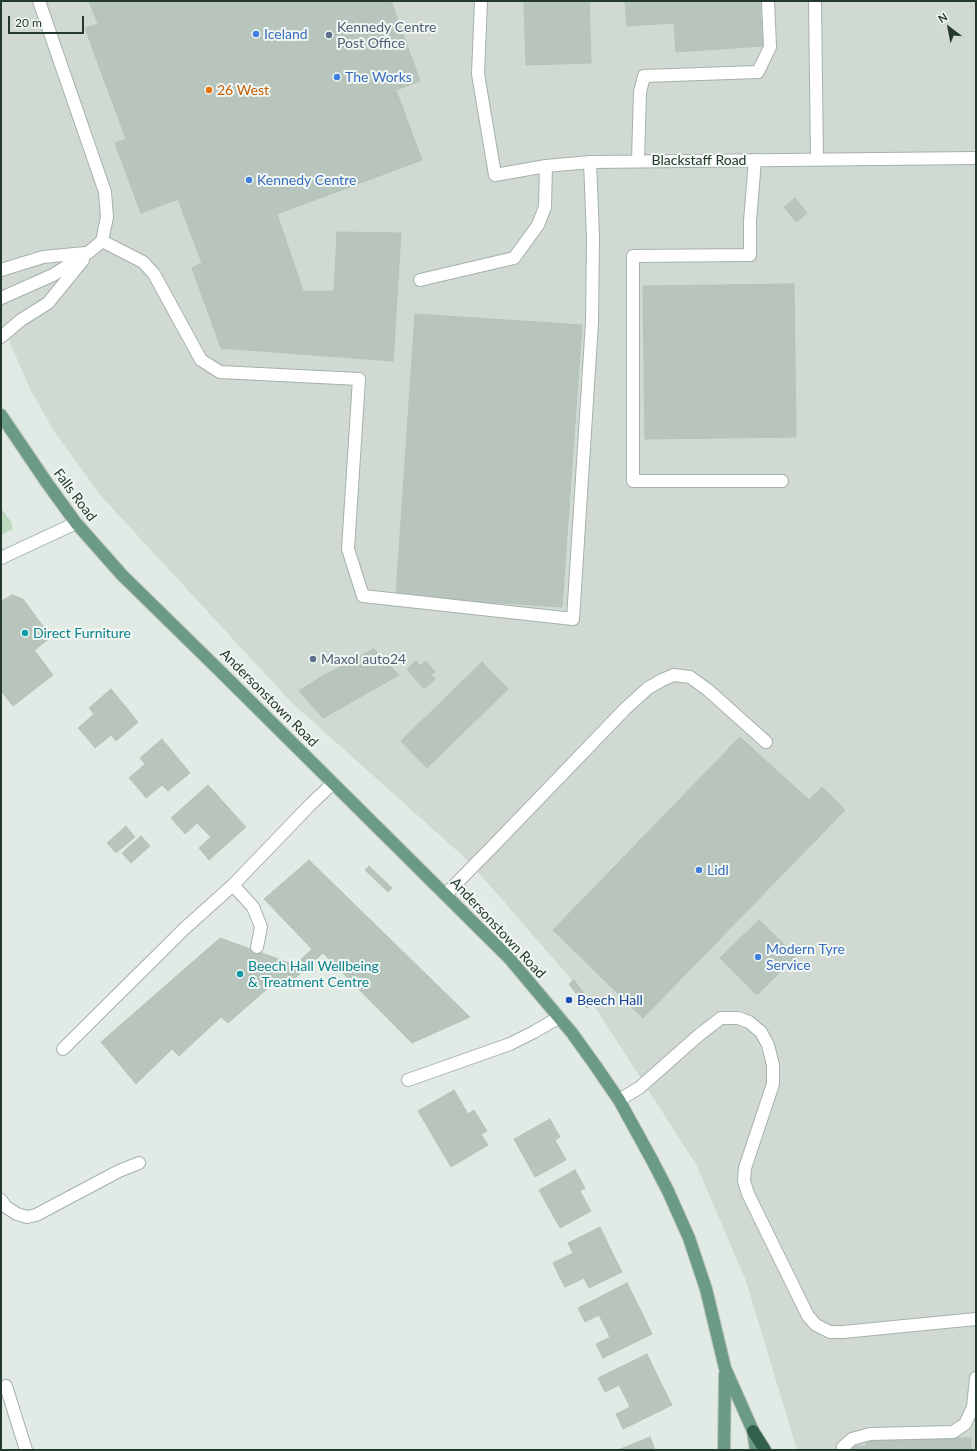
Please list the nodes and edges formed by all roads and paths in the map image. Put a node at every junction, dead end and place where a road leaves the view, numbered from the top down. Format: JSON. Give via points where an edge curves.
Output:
{"nodes":[{"id":1,"x":39,"y":1,"type":"edge"},
{"id":2,"x":481,"y":1,"type":"edge"},
{"id":3,"x":768,"y":1,"type":"edge"},
{"id":4,"x":815,"y":1,"type":"edge"},
{"id":5,"x":976,"y":158,"type":"edge"},
{"id":6,"x":638,"y":160,"type":"junction"},
{"id":7,"x":755,"y":160,"type":"junction"},
{"id":8,"x":817,"y":160,"type":"junction"},
{"id":9,"x":590,"y":162,"type":"junction"},
{"id":10,"x":546,"y":166,"type":"junction"},
{"id":11,"x":102,"y":242,"type":"junction"},
{"id":12,"x":89,"y":252,"type":"junction"},
{"id":13,"x":1,"y":270,"type":"edge"},
{"id":14,"x":420,"y":280,"type":"dead end"},
{"id":15,"x":1,"y":298,"type":"edge"},
{"id":16,"x":1,"y":337,"type":"edge"},
{"id":17,"x":1,"y":414,"type":"edge"},
{"id":18,"x":782,"y":481,"type":"dead end"},
{"id":19,"x":76,"y":523,"type":"junction"},
{"id":20,"x":1,"y":558,"type":"edge"},
{"id":21,"x":133,"y":587,"type":"joint"},
{"id":22,"x":766,"y":742,"type":"dead end"},
{"id":23,"x":333,"y":783,"type":"junction"},
{"id":24,"x":233,"y":885,"type":"junction"},
{"id":25,"x":446,"y":894,"type":"junction"},
{"id":26,"x":257,"y":947,"type":"dead end"},
{"id":27,"x":558,"y":1018,"type":"junction"},
{"id":28,"x":63,"y":1049,"type":"dead end"},
{"id":29,"x":408,"y":1080,"type":"dead end"},
{"id":30,"x":619,"y":1100,"type":"junction"},
{"id":31,"x":139,"y":1163,"type":"dead end"},
{"id":32,"x":1,"y":1200,"type":"edge"},
{"id":33,"x":976,"y":1319,"type":"edge"},
{"id":34,"x":725,"y":1368,"type":"junction"},
{"id":35,"x":976,"y":1378,"type":"edge"},
{"id":36,"x":6,"y":1386,"type":"dead end"},
{"id":37,"x":753,"y":1431,"type":"junction"},
{"id":38,"x":26,"y":1450,"type":"edge"},
{"id":39,"x":724,"y":1450,"type":"edge"},
{"id":40,"x":756,"y":1450,"type":"edge"},
{"id":41,"x":766,"y":1450,"type":"edge"},
{"id":42,"x":843,"y":1450,"type":"edge"}],
"edges":[{"from":1,"to":11,"type":"street","via":[[105,192],[107,217]]},
{"from":2,"to":10,"type":"street","name":"Blackstaff Road","via":[[478,74],[495,175]]},
{"from":3,"to":6,"type":"street","via":[[770,47],[758,72],[644,76],[640,92]]},
{"from":4,"to":8,"type":"street"},
{"from":5,"to":8,"type":"street","name":"Blackstaff Road"},
{"from":6,"to":7,"type":"street","name":"Blackstaff Road"},
{"from":6,"to":9,"type":"street","name":"Blackstaff Road"},
{"from":7,"to":8,"type":"street","name":"Blackstaff Road"},
{"from":7,"to":18,"type":"street","via":[[750,255],[633,256],[633,481]]},
{"from":9,"to":10,"type":"street","name":"Blackstaff Road"},
{"from":9,"to":11,"type":"street","via":[[593,237],[592,322],[574,619],[363,596],[348,549],[360,379],[220,372],[201,360],[154,274],[143,262]]},
{"from":10,"to":14,"type":"street","via":[[545,207],[538,225],[514,258]]},
{"from":11,"to":12,"type":"street"},
{"from":12,"to":13,"type":"street","via":[[43,257]]},
{"from":12,"to":15,"type":"street","via":[[53,275]]},
{"from":12,"to":16,"type":"street","via":[[48,303],[21,320]]},
{"from":17,"to":19,"type":"main road","name":"Falls Road"},
{"from":19,"to":20,"type":"street"},
{"from":19,"to":21,"type":"main road","name":"Falls Road"},
{"from":21,"to":23,"type":"main road","name":"Andersonstown Road"},
{"from":22,"to":25,"type":"street","via":[[690,677],[674,675],[662,680],[648,688],[625,709]]},
{"from":23,"to":24,"type":"street"},
{"from":23,"to":25,"type":"main road","name":"Andersonstown Road"},
{"from":24,"to":26,"type":"street","via":[[253,907],[261,927]]},
{"from":24,"to":28,"type":"street","via":[[184,929]]},
{"from":25,"to":27,"type":"main road","name":"Andersonstown Road","via":[[509,958]]},
{"from":27,"to":29,"type":"street","via":[[510,1044]]},
{"from":27,"to":30,"type":"main road","name":"Andersonstown Road"},
{"from":30,"to":33,"type":"street","via":[[639,1088],[721,1018],[738,1018],[749,1022],[761,1032],[768,1045],[773,1065],[773,1084],[745,1168],[744,1181],[808,1316],[816,1325],[830,1332]]},
{"from":30,"to":34,"type":"main road","name":"Andersonstown Road","via":[[668,1191],[689,1238],[706,1289]]},
{"from":31,"to":32,"type":"street","via":[[36,1216],[17,1214]]},
{"from":34,"to":37,"type":"main road","name":"Andersonstown Road"},
{"from":34,"to":39,"type":"main road","name":"Andersonstown Road"},
{"from":35,"to":42,"type":"street","via":[[973,1407],[965,1424],[953,1432],[870,1434],[852,1439]]},
{"from":36,"to":38,"type":"street"},
{"from":37,"to":40,"type":"main road","name":"Andersonstown Road"},
{"from":37,"to":41,"type":"highway"}]}
